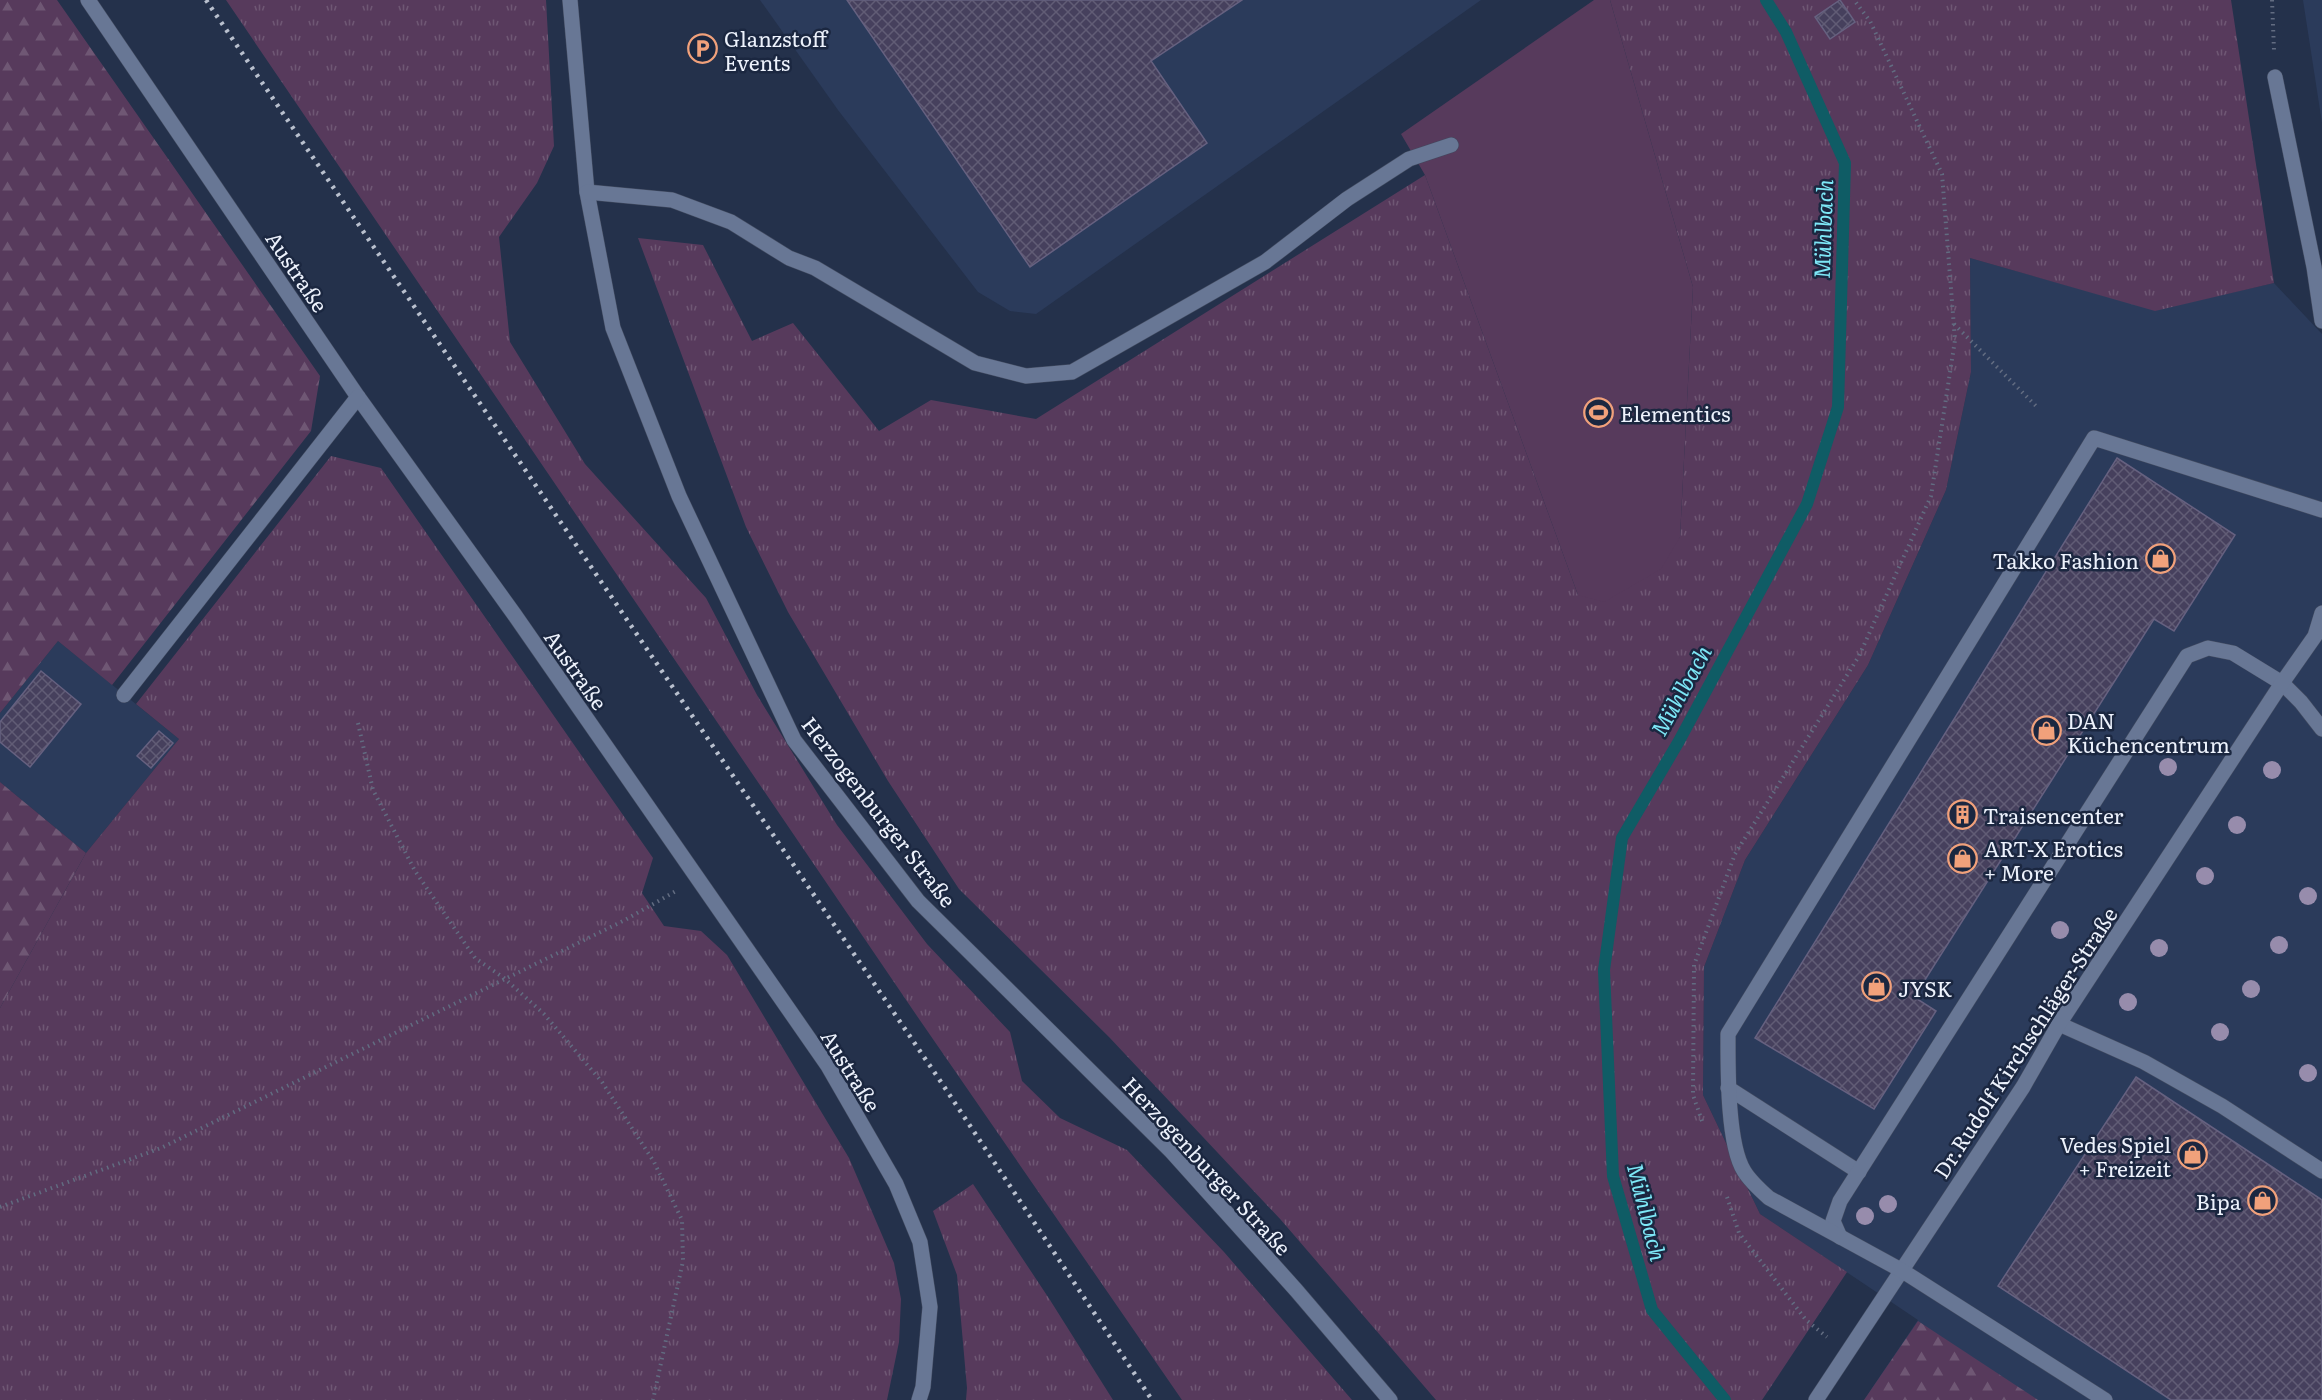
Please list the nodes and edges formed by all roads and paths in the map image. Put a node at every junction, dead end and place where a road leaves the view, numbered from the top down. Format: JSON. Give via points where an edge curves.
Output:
{"nodes":[{"id":1,"x":88,"y":0,"type":"edge"},
{"id":2,"x":570,"y":0,"type":"edge"},
{"id":3,"x":1854,"y":0,"type":"edge"},
{"id":4,"x":2272,"y":0,"type":"edge"},
{"id":5,"x":2276,"y":77,"type":"joint"},
{"id":6,"x":1451,"y":145,"type":"dead end"},
{"id":7,"x":587,"y":192,"type":"junction"},
{"id":8,"x":2322,"y":321,"type":"edge"},
{"id":9,"x":1954,"y":324,"type":"junction"},
{"id":10,"x":358,"y":397,"type":"junction"},
{"id":11,"x":2036,"y":406,"type":"dead end"},
{"id":12,"x":2322,"y":510,"type":"edge"},
{"id":13,"x":2322,"y":613,"type":"edge"},
{"id":14,"x":2282,"y":683,"type":"junction"},
{"id":15,"x":124,"y":695,"type":"dead end"},
{"id":16,"x":357,"y":723,"type":"dead end"},
{"id":17,"x":2322,"y":729,"type":"edge"},
{"id":18,"x":697,"y":879,"type":"junction"},
{"id":19,"x":504,"y":978,"type":"junction"},
{"id":20,"x":2059,"y":1024,"type":"junction"},
{"id":21,"x":1728,"y":1088,"type":"junction"},
{"id":22,"x":1704,"y":1127,"type":"dead end"},
{"id":23,"x":2322,"y":1171,"type":"edge"},
{"id":24,"x":1859,"y":1172,"type":"junction"},
{"id":25,"x":1725,"y":1191,"type":"dead end"},
{"id":26,"x":0,"y":1207,"type":"edge"},
{"id":27,"x":1840,"y":1237,"type":"junction"},
{"id":28,"x":1900,"y":1270,"type":"junction"},
{"id":29,"x":1846,"y":1352,"type":"junction"},
{"id":30,"x":653,"y":1400,"type":"edge"},
{"id":31,"x":919,"y":1400,"type":"edge"},
{"id":32,"x":1390,"y":1400,"type":"edge"},
{"id":33,"x":1816,"y":1400,"type":"edge"},
{"id":34,"x":2104,"y":1400,"type":"edge"}],
"edges":[{"from":1,"to":10,"type":"street","name":"Austraße"},
{"from":2,"to":7,"type":"street","name":"Herzogenburger Straße"},
{"from":3,"to":9,"type":"path","via":[[1870,21],[1942,174]]},
{"from":4,"to":5,"type":"path"},
{"from":5,"to":8,"type":"street"},
{"from":6,"to":7,"type":"street","via":[[1408,159],[1347,199],[1265,262],[1072,372],[1026,376],[975,363],[731,222],[672,200]]},
{"from":7,"to":32,"type":"street","name":"Herzogenburger Straße","via":[[613,328],[678,496],[794,740],[918,901],[1171,1151]]},
{"from":9,"to":11,"type":"path"},
{"from":9,"to":22,"type":"path","via":[[1955,340],[1931,496],[1859,656],[1735,854],[1694,965],[1693,1095]]},
{"from":10,"to":15,"type":"street"},
{"from":10,"to":18,"type":"street","name":"Austraße"},
{"from":12,"to":21,"type":"street","via":[[2094,438],[1728,1034]]},
{"from":13,"to":14,"type":"street","name":"Dr.Rudolf Kirchschläger-Straße","via":[[2315,636]]},
{"from":14,"to":17,"type":"street"},
{"from":14,"to":20,"type":"street","name":"Dr.Rudolf Kirchschläger-Straße"},
{"from":14,"to":24,"type":"street","via":[[2233,653],[2208,648],[2187,656]]},
{"from":16,"to":19,"type":"path","via":[[373,790],[415,871],[475,958]]},
{"from":18,"to":19,"type":"path","via":[[625,920]]},
{"from":18,"to":31,"type":"street","name":"Austraße","via":[[828,1066],[896,1184],[920,1242],[930,1307]]},
{"from":19,"to":26,"type":"path","via":[[161,1149]]},
{"from":19,"to":30,"type":"path","via":[[544,1014],[602,1082],[654,1162],[682,1220],[683,1261]]},
{"from":20,"to":23,"type":"street","via":[[2144,1062],[2222,1106]]},
{"from":20,"to":28,"type":"street","name":"Dr.Rudolf Kirchschläger-Straße","via":[[2023,1087]]},
{"from":21,"to":24,"type":"street"},
{"from":21,"to":27,"type":"street","via":[[1737,1155],[1743,1170],[1769,1198]]},
{"from":24,"to":27,"type":"street","via":[[1840,1201],[1833,1221]]},
{"from":25,"to":29,"type":"path","via":[[1739,1233],[1806,1320]]},
{"from":27,"to":28,"type":"street"},
{"from":28,"to":29,"type":"street","name":"Dr.Rudolf Kirchschläger-Straße"},
{"from":28,"to":34,"type":"street"},
{"from":29,"to":33,"type":"street","name":"Dr.Rudolf Kirchschläger-Straße"}]}
